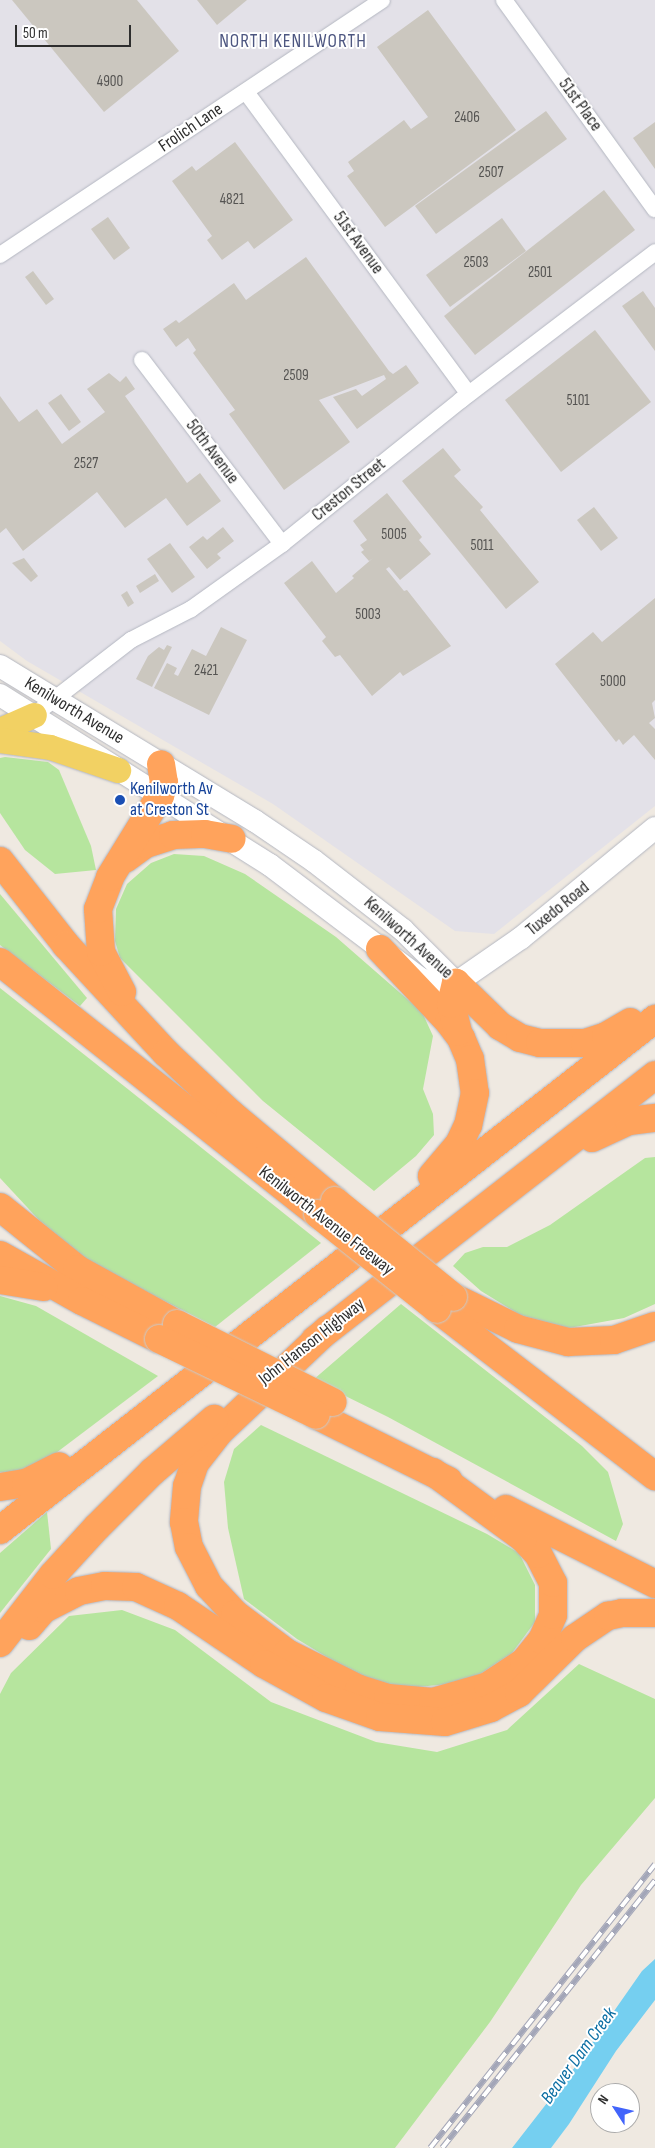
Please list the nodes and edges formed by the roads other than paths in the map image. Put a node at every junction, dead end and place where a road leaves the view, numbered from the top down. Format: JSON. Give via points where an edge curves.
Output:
{"nodes":[{"id":1,"x":382,"y":0,"type":"edge"},
{"id":2,"x":504,"y":0,"type":"edge"},
{"id":3,"x":246,"y":92,"type":"junction"},
{"id":4,"x":655,"y":209,"type":"edge"},
{"id":5,"x":655,"y":252,"type":"edge"},
{"id":6,"x":0,"y":255,"type":"edge"},
{"id":7,"x":142,"y":360,"type":"dead end"},
{"id":8,"x":469,"y":394,"type":"junction"},
{"id":9,"x":282,"y":544,"type":"junction"},
{"id":10,"x":0,"y":666,"type":"edge"},
{"id":11,"x":0,"y":694,"type":"edge"},
{"id":12,"x":54,"y":700,"type":"junction"},
{"id":13,"x":34,"y":715,"type":"junction"},
{"id":14,"x":0,"y":730,"type":"edge"},
{"id":15,"x":0,"y":740,"type":"edge"},
{"id":16,"x":161,"y":764,"type":"junction"},
{"id":17,"x":118,"y":770,"type":"junction"},
{"id":18,"x":160,"y":796,"type":"junction"},
{"id":19,"x":655,"y":828,"type":"edge"},
{"id":20,"x":232,"y":839,"type":"junction"},
{"id":21,"x":0,"y":861,"type":"edge"},
{"id":22,"x":110,"y":877,"type":"junction"},
{"id":23,"x":380,"y":949,"type":"junction"},
{"id":24,"x":0,"y":962,"type":"edge"},
{"id":25,"x":456,"y":982,"type":"junction"},
{"id":26,"x":655,"y":1007,"type":"edge"},
{"id":27,"x":655,"y":1019,"type":"edge"},
{"id":28,"x":146,"y":1032,"type":"junction"},
{"id":29,"x":461,"y":1038,"type":"junction"},
{"id":30,"x":655,"y":1075,"type":"edge"},
{"id":31,"x":655,"y":1118,"type":"edge"},
{"id":32,"x":516,"y":1183,"type":"junction"},
{"id":33,"x":0,"y":1207,"type":"edge"},
{"id":34,"x":326,"y":1208,"type":"junction"},
{"id":35,"x":370,"y":1239,"type":"junction"},
{"id":36,"x":0,"y":1255,"type":"edge"},
{"id":37,"x":0,"y":1280,"type":"edge"},
{"id":38,"x":82,"y":1301,"type":"junction"},
{"id":39,"x":445,"y":1303,"type":"junction"},
{"id":40,"x":655,"y":1326,"type":"edge"},
{"id":41,"x":328,"y":1329,"type":"junction"},
{"id":42,"x":168,"y":1331,"type":"junction"},
{"id":43,"x":156,"y":1406,"type":"junction"},
{"id":44,"x":325,"y":1409,"type":"junction"},
{"id":45,"x":433,"y":1472,"type":"junction"},
{"id":46,"x":655,"y":1476,"type":"edge"},
{"id":47,"x":0,"y":1487,"type":"edge"},
{"id":48,"x":0,"y":1530,"type":"edge"},
{"id":49,"x":611,"y":1562,"type":"junction"},
{"id":50,"x":655,"y":1584,"type":"edge"},
{"id":51,"x":655,"y":1613,"type":"edge"},
{"id":52,"x":0,"y":1643,"type":"edge"},
{"id":53,"x":0,"y":1659,"type":"edge"}],
"edges":[{"from":1,"to":3,"type":"street","name":"Frolich Lane"},
{"from":2,"to":4,"type":"street","name":"51st Place"},
{"from":3,"to":6,"type":"street","name":"Frolich Lane"},
{"from":3,"to":8,"type":"street","name":"51st Avenue"},
{"from":5,"to":8,"type":"street","name":"Creston Street"},
{"from":7,"to":9,"type":"street","name":"50th Avenue"},
{"from":8,"to":9,"type":"street","name":"Creston Street"},
{"from":9,"to":12,"type":"street","name":"Creston Street","via":[[191,609],[127,643]]},
{"from":10,"to":12,"type":"main road","name":"Kenilworth Avenue"},
{"from":11,"to":13,"type":"main road","name":"Kenilworth Avenue"},
{"from":12,"to":13,"type":"street","name":"Creston Street"},
{"from":12,"to":16,"type":"main road","name":"Kenilworth Avenue"},
{"from":13,"to":14,"type":"main road"},
{"from":13,"to":17,"type":"main road","name":"Kenilworth Avenue"},
{"from":15,"to":17,"type":"main road","via":[[50,747]]},
{"from":16,"to":18,"type":"highway","via":[[164,783]]},
{"from":16,"to":25,"type":"main road","name":"Kenilworth Avenue","via":[[331,872],[403,930]]},
{"from":17,"to":18,"type":"main road","name":"Kenilworth Avenue"},
{"from":18,"to":20,"type":"main road","name":"Kenilworth Avenue"},
{"from":18,"to":22,"type":"highway"},
{"from":19,"to":25,"type":"main road","name":"Tuxedo Road","via":[[539,926]]},
{"from":20,"to":22,"type":"highway","via":[[194,834],[164,837],[137,849]]},
{"from":20,"to":23,"type":"main road","name":"Kenilworth Avenue","via":[[317,898]]},
{"from":21,"to":28,"type":"highway","via":[[66,946]]},
{"from":22,"to":28,"type":"highway","via":[[98,908],[99,944],[113,977]]},
{"from":23,"to":25,"type":"main road","name":"Kenilworth Avenue","via":[[421,979],[436,984]]},
{"from":23,"to":29,"type":"highway"},
{"from":24,"to":34,"type":"highway","name":"Kenilworth Avenue Freeway"},
{"from":25,"to":26,"type":"highway","via":[[510,1033],[548,1045],[575,1044],[600,1038]]},
{"from":25,"to":29,"type":"highway","via":[[452,1012]]},
{"from":27,"to":35,"type":"highway"},
{"from":28,"to":34,"type":"highway"},
{"from":29,"to":35,"type":"highway","via":[[470,1059],[474,1083],[472,1115],[464,1135],[444,1164]]},
{"from":30,"to":32,"type":"highway","name":"John Hanson Highway"},
{"from":31,"to":32,"type":"highway","via":[[618,1125]]},
{"from":32,"to":41,"type":"highway","name":"John Hanson Highway"},
{"from":33,"to":42,"type":"highway","via":[[77,1269]]},
{"from":34,"to":39,"type":"highway","name":"Kenilworth Avenue Freeway","bridge":true},
{"from":35,"to":43,"type":"highway"},
{"from":36,"to":38,"type":"highway"},
{"from":37,"to":38,"type":"highway","via":[[36,1285]]},
{"from":38,"to":42,"type":"highway"},
{"from":39,"to":40,"type":"highway","via":[[518,1329],[568,1342],[614,1340]]},
{"from":39,"to":46,"type":"highway","name":"Kenilworth Avenue Freeway"},
{"from":41,"to":45,"type":"highway","via":[[220,1431],[195,1463],[187,1486],[184,1522],[189,1547],[209,1586],[240,1618],[287,1653],[359,1689],[388,1698],[433,1702],[488,1686],[524,1662],[542,1640],[553,1615],[552,1583],[538,1554],[523,1538]]},
{"from":41,"to":52,"type":"highway","name":"John Hanson Highway","via":[[206,1425],[131,1492],[52,1576]]},
{"from":42,"to":44,"type":"highway","bridge":true},
{"from":43,"to":47,"type":"highway","via":[[38,1478]]},
{"from":43,"to":48,"type":"highway"},
{"from":44,"to":45,"type":"highway"},
{"from":44,"to":49,"type":"highway","via":[[396,1435]]},
{"from":45,"to":49,"type":"highway"},
{"from":49,"to":50,"type":"highway"},
{"from":51,"to":53,"type":"highway","via":[[622,1612],[608,1616],[574,1638],[540,1675],[505,1701],[475,1715],[445,1722],[380,1718],[335,1702],[264,1664],[178,1606],[136,1587],[91,1588],[56,1601],[33,1621]]}]}
